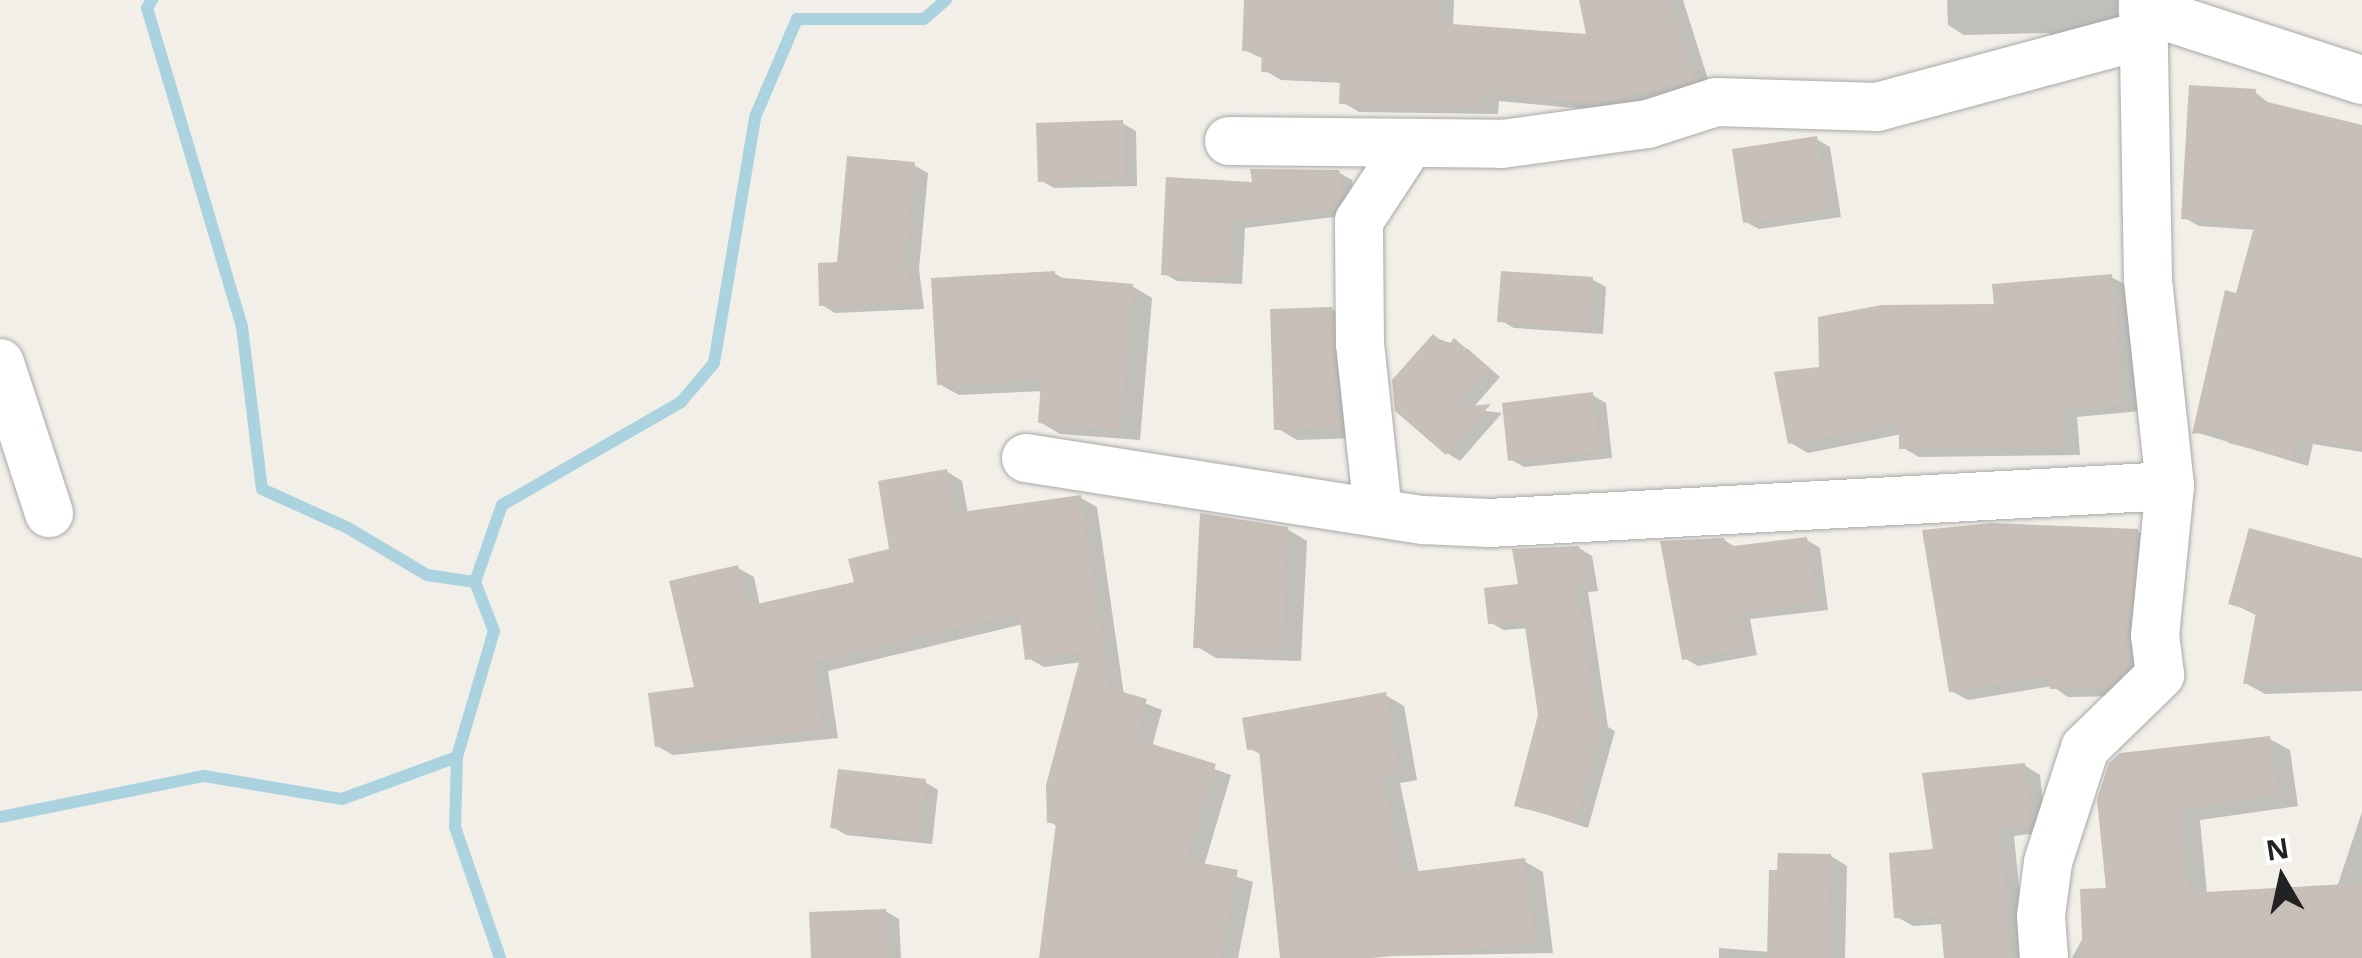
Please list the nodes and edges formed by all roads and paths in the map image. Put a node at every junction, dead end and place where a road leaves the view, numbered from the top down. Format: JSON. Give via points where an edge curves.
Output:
{"nodes":[{"id":1,"x":2143,"y":15,"type":"edge"},
{"id":2,"x":2362,"y":80,"type":"edge"},
{"id":3,"x":1229,"y":141,"type":"dead end"},
{"id":4,"x":1409,"y":145,"type":"junction"},
{"id":5,"x":0,"y":363,"type":"edge"},
{"id":6,"x":1026,"y":458,"type":"dead end"},
{"id":7,"x":2170,"y":486,"type":"junction"},
{"id":8,"x":1378,"y":512,"type":"junction"},
{"id":9,"x":49,"y":513,"type":"dead end"},
{"id":10,"x":2044,"y":958,"type":"edge"}],
"edges":[{"from":1,"to":2,"type":"street"},
{"from":1,"to":4,"type":"street","via":[[1877,107],[1716,102],[1586,136]]},
{"from":1,"to":7,"type":"street","via":[[2148,280]]},
{"from":3,"to":4,"type":"street"},
{"from":4,"to":8,"type":"street","via":[[1358,221],[1360,344]]},
{"from":5,"to":9,"type":"street"},
{"from":6,"to":8,"type":"street"},
{"from":7,"to":8,"type":"street","via":[[1489,524]]},
{"from":7,"to":10,"type":"street","via":[[2156,636],[2160,675],[2085,748],[2048,862],[2040,916]]}]}
